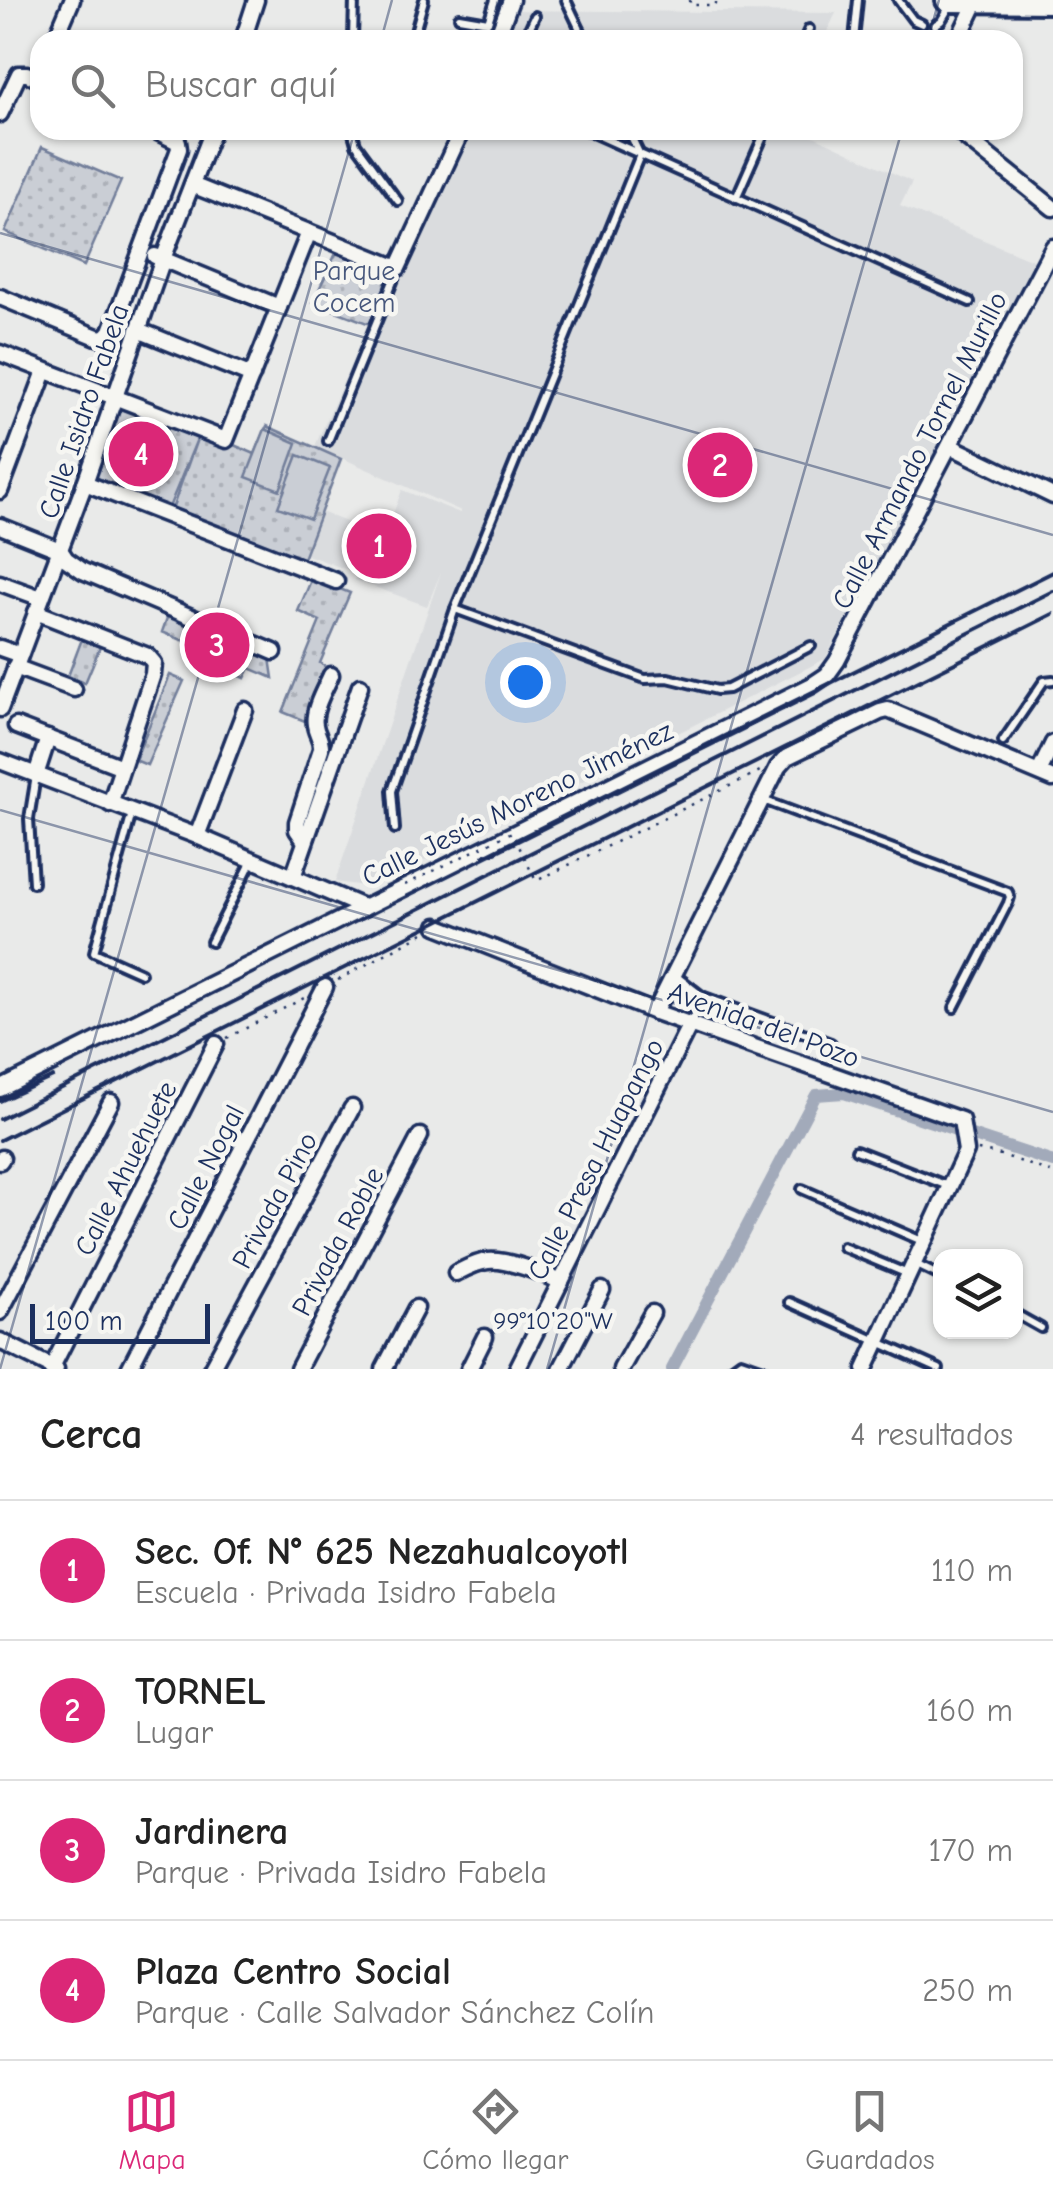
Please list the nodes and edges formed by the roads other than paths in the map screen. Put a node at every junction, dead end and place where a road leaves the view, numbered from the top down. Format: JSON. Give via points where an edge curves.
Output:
{"nodes":[{"id":1,"x":72,"y":0,"type":"edge"},
{"id":2,"x":256,"y":0,"type":"edge"},
{"id":3,"x":354,"y":0,"type":"edge"},
{"id":4,"x":424,"y":0,"type":"edge"},
{"id":5,"x":496,"y":0,"type":"edge"},
{"id":6,"x":512,"y":0,"type":"edge"},
{"id":7,"x":566,"y":0,"type":"edge"},
{"id":8,"x":858,"y":0,"type":"edge"},
{"id":9,"x":898,"y":0,"type":"edge"},
{"id":10,"x":951,"y":0,"type":"edge"},
{"id":11,"x":976,"y":0,"type":"edge"},
{"id":12,"x":1053,"y":1,"type":"edge"},
{"id":13,"x":535,"y":16,"type":"dead end"},
{"id":14,"x":459,"y":17,"type":"dead end"},
{"id":15,"x":922,"y":24,"type":"dead end"},
{"id":16,"x":935,"y":24,"type":"dead end"},
{"id":17,"x":59,"y":30,"type":"edge"},
{"id":18,"x":246,"y":30,"type":"edge"},
{"id":19,"x":353,"y":30,"type":"edge"},
{"id":20,"x":416,"y":30,"type":"edge"},
{"id":21,"x":500,"y":30,"type":"edge"},
{"id":22,"x":529,"y":30,"type":"edge"},
{"id":23,"x":580,"y":30,"type":"edge"},
{"id":24,"x":855,"y":30,"type":"edge"},
{"id":25,"x":962,"y":30,"type":"edge"},
{"id":26,"x":30,"y":75,"type":"edge"},
{"id":27,"x":0,"y":114,"type":"edge"},
{"id":28,"x":174,"y":140,"type":"edge"},
{"id":29,"x":209,"y":140,"type":"edge"},
{"id":30,"x":355,"y":140,"type":"edge"},
{"id":31,"x":457,"y":140,"type":"edge"},
{"id":32,"x":608,"y":140,"type":"edge"},
{"id":33,"x":633,"y":140,"type":"edge"},
{"id":34,"x":762,"y":140,"type":"edge"},
{"id":35,"x":968,"y":140,"type":"edge"},
{"id":36,"x":640,"y":155,"type":"junction"},
{"id":37,"x":192,"y":185,"type":"junction"},
{"id":38,"x":736,"y":198,"type":"junction"},
{"id":39,"x":398,"y":201,"type":"dead end"},
{"id":40,"x":1053,"y":208,"type":"edge"},
{"id":41,"x":310,"y":232,"type":"junction"},
{"id":42,"x":1053,"y":247,"type":"edge"},
{"id":43,"x":142,"y":251,"type":"junction"},
{"id":44,"x":163,"y":259,"type":"junction"},
{"id":45,"x":398,"y":268,"type":"junction"},
{"id":46,"x":0,"y":298,"type":"edge"},
{"id":47,"x":970,"y":302,"type":"dead end"},
{"id":48,"x":279,"y":306,"type":"junction"},
{"id":49,"x":138,"y":330,"type":"junction"},
{"id":50,"x":0,"y":353,"type":"edge"},
{"id":51,"x":45,"y":372,"type":"junction"},
{"id":52,"x":252,"y":376,"type":"junction"},
{"id":53,"x":114,"y":398,"type":"junction"},
{"id":54,"x":328,"y":442,"type":"dead end"},
{"id":55,"x":950,"y":446,"type":"junction"},
{"id":56,"x":85,"y":484,"type":"junction"},
{"id":57,"x":0,"y":491,"type":"edge"},
{"id":58,"x":1053,"y":496,"type":"edge"},
{"id":59,"x":0,"y":526,"type":"edge"},
{"id":60,"x":60,"y":550,"type":"junction"},
{"id":61,"x":336,"y":581,"type":"dead end"},
{"id":62,"x":0,"y":583,"type":"edge"},
{"id":63,"x":39,"y":605,"type":"junction"},
{"id":64,"x":455,"y":609,"type":"junction"},
{"id":65,"x":811,"y":646,"type":"dead end"},
{"id":66,"x":0,"y":648,"type":"edge"},
{"id":67,"x":274,"y":652,"type":"dead end"},
{"id":68,"x":17,"y":661,"type":"junction"},
{"id":69,"x":827,"y":675,"type":"joint"},
{"id":70,"x":330,"y":676,"type":"dead end"},
{"id":71,"x":1053,"y":680,"type":"edge"},
{"id":72,"x":360,"y":686,"type":"dead end"},
{"id":73,"x":74,"y":688,"type":"dead end"},
{"id":74,"x":0,"y":709,"type":"edge"},
{"id":75,"x":245,"y":710,"type":"dead end"},
{"id":76,"x":16,"y":726,"type":"dead end"},
{"id":77,"x":48,"y":738,"type":"junction"},
{"id":78,"x":1003,"y":741,"type":"dead end"},
{"id":79,"x":1053,"y":743,"type":"edge"},
{"id":80,"x":0,"y":761,"type":"edge"},
{"id":81,"x":122,"y":767,"type":"junction"},
{"id":82,"x":36,"y":775,"type":"junction"},
{"id":83,"x":1046,"y":775,"type":"edge"},
{"id":84,"x":762,"y":800,"type":"junction"},
{"id":85,"x":110,"y":804,"type":"junction"},
{"id":86,"x":132,"y":812,"type":"junction"},
{"id":87,"x":394,"y":829,"type":"dead end"},
{"id":88,"x":197,"y":836,"type":"junction"},
{"id":89,"x":304,"y":840,"type":"junction"},
{"id":90,"x":252,"y":860,"type":"junction"},
{"id":91,"x":293,"y":877,"type":"junction"},
{"id":92,"x":32,"y":883,"type":"dead end"},
{"id":93,"x":363,"y":907,"type":"junction"},
{"id":94,"x":438,"y":926,"type":"dead end"},
{"id":95,"x":211,"y":942,"type":"dead end"},
{"id":96,"x":140,"y":973,"type":"dead end"},
{"id":97,"x":674,"y":974,"type":"junction"},
{"id":98,"x":325,"y":987,"type":"dead end"},
{"id":99,"x":702,"y":996,"type":"junction"},
{"id":100,"x":954,"y":1008,"type":"dead end"},
{"id":101,"x":655,"y":1012,"type":"junction"},
{"id":102,"x":690,"y":1024,"type":"junction"},
{"id":103,"x":830,"y":1043,"type":"dead end"},
{"id":104,"x":216,"y":1044,"type":"dead end"},
{"id":105,"x":0,"y":1088,"type":"edge"},
{"id":106,"x":111,"y":1102,"type":"dead end"},
{"id":107,"x":352,"y":1108,"type":"dead end"},
{"id":108,"x":420,"y":1136,"type":"dead end"},
{"id":109,"x":856,"y":1150,"type":"dead end"},
{"id":110,"x":950,"y":1187,"type":"junction"},
{"id":111,"x":802,"y":1189,"type":"dead end"},
{"id":112,"x":924,"y":1242,"type":"junction"},
{"id":113,"x":843,"y":1247,"type":"dead end"},
{"id":114,"x":911,"y":1269,"type":"junction"},
{"id":115,"x":456,"y":1272,"type":"dead end"},
{"id":116,"x":933,"y":1274,"type":"edge"},
{"id":117,"x":561,"y":1282,"type":"junction"},
{"id":118,"x":602,"y":1290,"type":"dead end"},
{"id":119,"x":789,"y":1302,"type":"dead end"},
{"id":120,"x":416,"y":1308,"type":"dead end"},
{"id":121,"x":0,"y":1312,"type":"edge"},
{"id":122,"x":652,"y":1314,"type":"dead end"},
{"id":123,"x":1023,"y":1318,"type":"edge"},
{"id":124,"x":1041,"y":1328,"type":"dead end"},
{"id":125,"x":485,"y":1338,"type":"dead end"},
{"id":126,"x":0,"y":1341,"type":"edge"},
{"id":127,"x":878,"y":1341,"type":"junction"},
{"id":128,"x":563,"y":1364,"type":"edge"},
{"id":129,"x":53,"y":1368,"type":"edge"},
{"id":130,"x":129,"y":1369,"type":"edge"},
{"id":131,"x":211,"y":1369,"type":"edge"},
{"id":132,"x":298,"y":1369,"type":"edge"},
{"id":133,"x":384,"y":1369,"type":"edge"},
{"id":134,"x":469,"y":1369,"type":"edge"},
{"id":135,"x":517,"y":1369,"type":"edge"},
{"id":136,"x":621,"y":1369,"type":"edge"},
{"id":137,"x":730,"y":1369,"type":"edge"},
{"id":138,"x":764,"y":1369,"type":"edge"},
{"id":139,"x":864,"y":1369,"type":"edge"},
{"id":140,"x":938,"y":1369,"type":"edge"}],
"edges":[{"from":1,"to":17,"type":"street"},
{"from":2,"to":18,"type":"street"},
{"from":3,"to":19,"type":"lane"},
{"from":4,"to":20,"type":"lane"},
{"from":5,"to":14,"type":"lane","via":[[488,22]]},
{"from":6,"to":21,"type":"street"},
{"from":7,"to":23,"type":"lane"},
{"from":8,"to":24,"type":"lane"},
{"from":9,"to":15,"type":"lane"},
{"from":10,"to":11,"type":"main road"},
{"from":10,"to":16,"type":"lane"},
{"from":11,"to":12,"type":"main road"},
{"from":11,"to":25,"type":"street"},
{"from":13,"to":22,"type":"lane"},
{"from":26,"to":27,"type":"street","via":[[19,74]]},
{"from":28,"to":43,"type":"street","via":[[178,149]]},
{"from":29,"to":37,"type":"street","name":"Calle Isidro Fabela"},
{"from":30,"to":39,"type":"lane"},
{"from":31,"to":45,"type":"street"},
{"from":32,"to":36,"type":"lane"},
{"from":33,"to":36,"type":"lane"},
{"from":34,"to":38,"type":"lane"},
{"from":35,"to":40,"type":"street"},
{"from":36,"to":38,"type":"lane"},
{"from":36,"to":64,"type":"lane"},
{"from":37,"to":41,"type":"street"},
{"from":37,"to":44,"type":"street","name":"Calle Isidro Fabela"},
{"from":38,"to":47,"type":"lane"},
{"from":41,"to":45,"type":"street"},
{"from":41,"to":48,"type":"street"},
{"from":42,"to":55,"type":"street","name":"Calle Armando Tornel Murillo"},
{"from":43,"to":44,"type":"street"},
{"from":43,"to":46,"type":"street","via":[[105,338]]},
{"from":44,"to":48,"type":"street"},
{"from":44,"to":49,"type":"street","name":"Calle Isidro Fabela"},
{"from":45,"to":54,"type":"lane"},
{"from":48,"to":52,"type":"street"},
{"from":49,"to":52,"type":"street"},
{"from":49,"to":53,"type":"street","name":"Calle Isidro Fabela"},
{"from":50,"to":51,"type":"street"},
{"from":51,"to":53,"type":"street"},
{"from":51,"to":57,"type":"street"},
{"from":52,"to":53,"type":"street","via":[[226,440]]},
{"from":53,"to":56,"type":"street","name":"Calle Isidro Fabela"},
{"from":55,"to":58,"type":"street"},
{"from":55,"to":69,"type":"street","name":"Calle Armando Tornel Murillo"},
{"from":56,"to":60,"type":"street","name":"Calle Isidro Fabela"},
{"from":56,"to":61,"type":"street"},
{"from":59,"to":60,"type":"street"},
{"from":60,"to":63,"type":"street","name":"Calle Isidro Fabela"},
{"from":60,"to":67,"type":"street","via":[[83,571]]},
{"from":62,"to":63,"type":"street"},
{"from":63,"to":68,"type":"street","name":"Calle Isidro Fabela"},
{"from":63,"to":81,"type":"street","via":[[154,663]]},
{"from":64,"to":65,"type":"lane","via":[[645,679],[717,690]]},
{"from":64,"to":87,"type":"lane","via":[[392,791]]},
{"from":66,"to":68,"type":"street"},
{"from":68,"to":73,"type":"street"},
{"from":68,"to":74,"type":"street","name":"Calle Isidro Fabela"},
{"from":69,"to":93,"type":"street","name":"Calle Jesús Moreno Jiménez"},
{"from":70,"to":89,"type":"street","via":[[314,718],[322,750],[296,822]]},
{"from":71,"to":78,"type":"lane","via":[[1044,681]]},
{"from":72,"to":89,"type":"street"},
{"from":75,"to":88,"type":"street"},
{"from":76,"to":77,"type":"street"},
{"from":77,"to":81,"type":"street"},
{"from":77,"to":82,"type":"street"},
{"from":79,"to":83,"type":"street"},
{"from":80,"to":82,"type":"street","name":"Calle Jesús Moreno Jiménez"},
{"from":81,"to":85,"type":"street"},
{"from":82,"to":85,"type":"street","name":"Calle Jesús Moreno Jiménez"},
{"from":82,"to":92,"type":"lane","via":[[29,819]]},
{"from":83,"to":84,"type":"street","name":"Calle Presa Huapango","via":[[888,710],[782,762]]},
{"from":84,"to":97,"type":"street","name":"Calle Presa Huapango"},
{"from":84,"to":100,"type":"lane","via":[[1008,892]]},
{"from":85,"to":86,"type":"street","name":"Calle Jesús Moreno Jiménez"},
{"from":86,"to":88,"type":"street","name":"Calle Jesús Moreno Jiménez"},
{"from":86,"to":96,"type":"lane","via":[[94,952]]},
{"from":88,"to":90,"type":"street","name":"Calle Jesús Moreno Jiménez"},
{"from":89,"to":91,"type":"street"},
{"from":90,"to":91,"type":"street","name":"Calle Jesús Moreno Jiménez"},
{"from":90,"to":95,"type":"lane"},
{"from":91,"to":93,"type":"street","name":"Calle Jesús Moreno Jiménez"},
{"from":93,"to":105,"type":"street"},
{"from":94,"to":101,"type":"street","name":"Avenida del Pozo"},
{"from":97,"to":99,"type":"lane"},
{"from":97,"to":101,"type":"street","name":"Calle Presa Huapango"},
{"from":98,"to":130,"type":"street","name":"Calle Nogal"},
{"from":99,"to":102,"type":"lane"},
{"from":99,"to":103,"type":"lane"},
{"from":101,"to":102,"type":"street","name":"Avenida del Pozo"},
{"from":102,"to":110,"type":"street","name":"Avenida del Pozo","via":[[962,1120],[966,1148]]},
{"from":102,"to":117,"type":"street","name":"Calle Presa Huapango"},
{"from":104,"to":129,"type":"street","name":"Calle Ahuehuete"},
{"from":106,"to":121,"type":"street"},
{"from":107,"to":131,"type":"street","name":"Privada Pino"},
{"from":108,"to":132,"type":"street","name":"Privada Roble"},
{"from":109,"to":110,"type":"lane"},
{"from":110,"to":112,"type":"street"},
{"from":111,"to":112,"type":"lane"},
{"from":112,"to":114,"type":"street"},
{"from":113,"to":114,"type":"lane"},
{"from":114,"to":116,"type":"lane"},
{"from":114,"to":127,"type":"street"},
{"from":115,"to":117,"type":"street","via":[[498,1261]]},
{"from":117,"to":135,"type":"street","name":"Calle Presa Huapango"},
{"from":118,"to":128,"type":"street"},
{"from":119,"to":127,"type":"lane"},
{"from":120,"to":133,"type":"street"},
{"from":122,"to":136,"type":"street"},
{"from":123,"to":124,"type":"lane"},
{"from":125,"to":134,"type":"street"},
{"from":126,"to":129,"type":"street"},
{"from":127,"to":139,"type":"street"},
{"from":127,"to":140,"type":"lane"},
{"from":137,"to":138,"type":"lane","via":[[741,1361]]}]}
